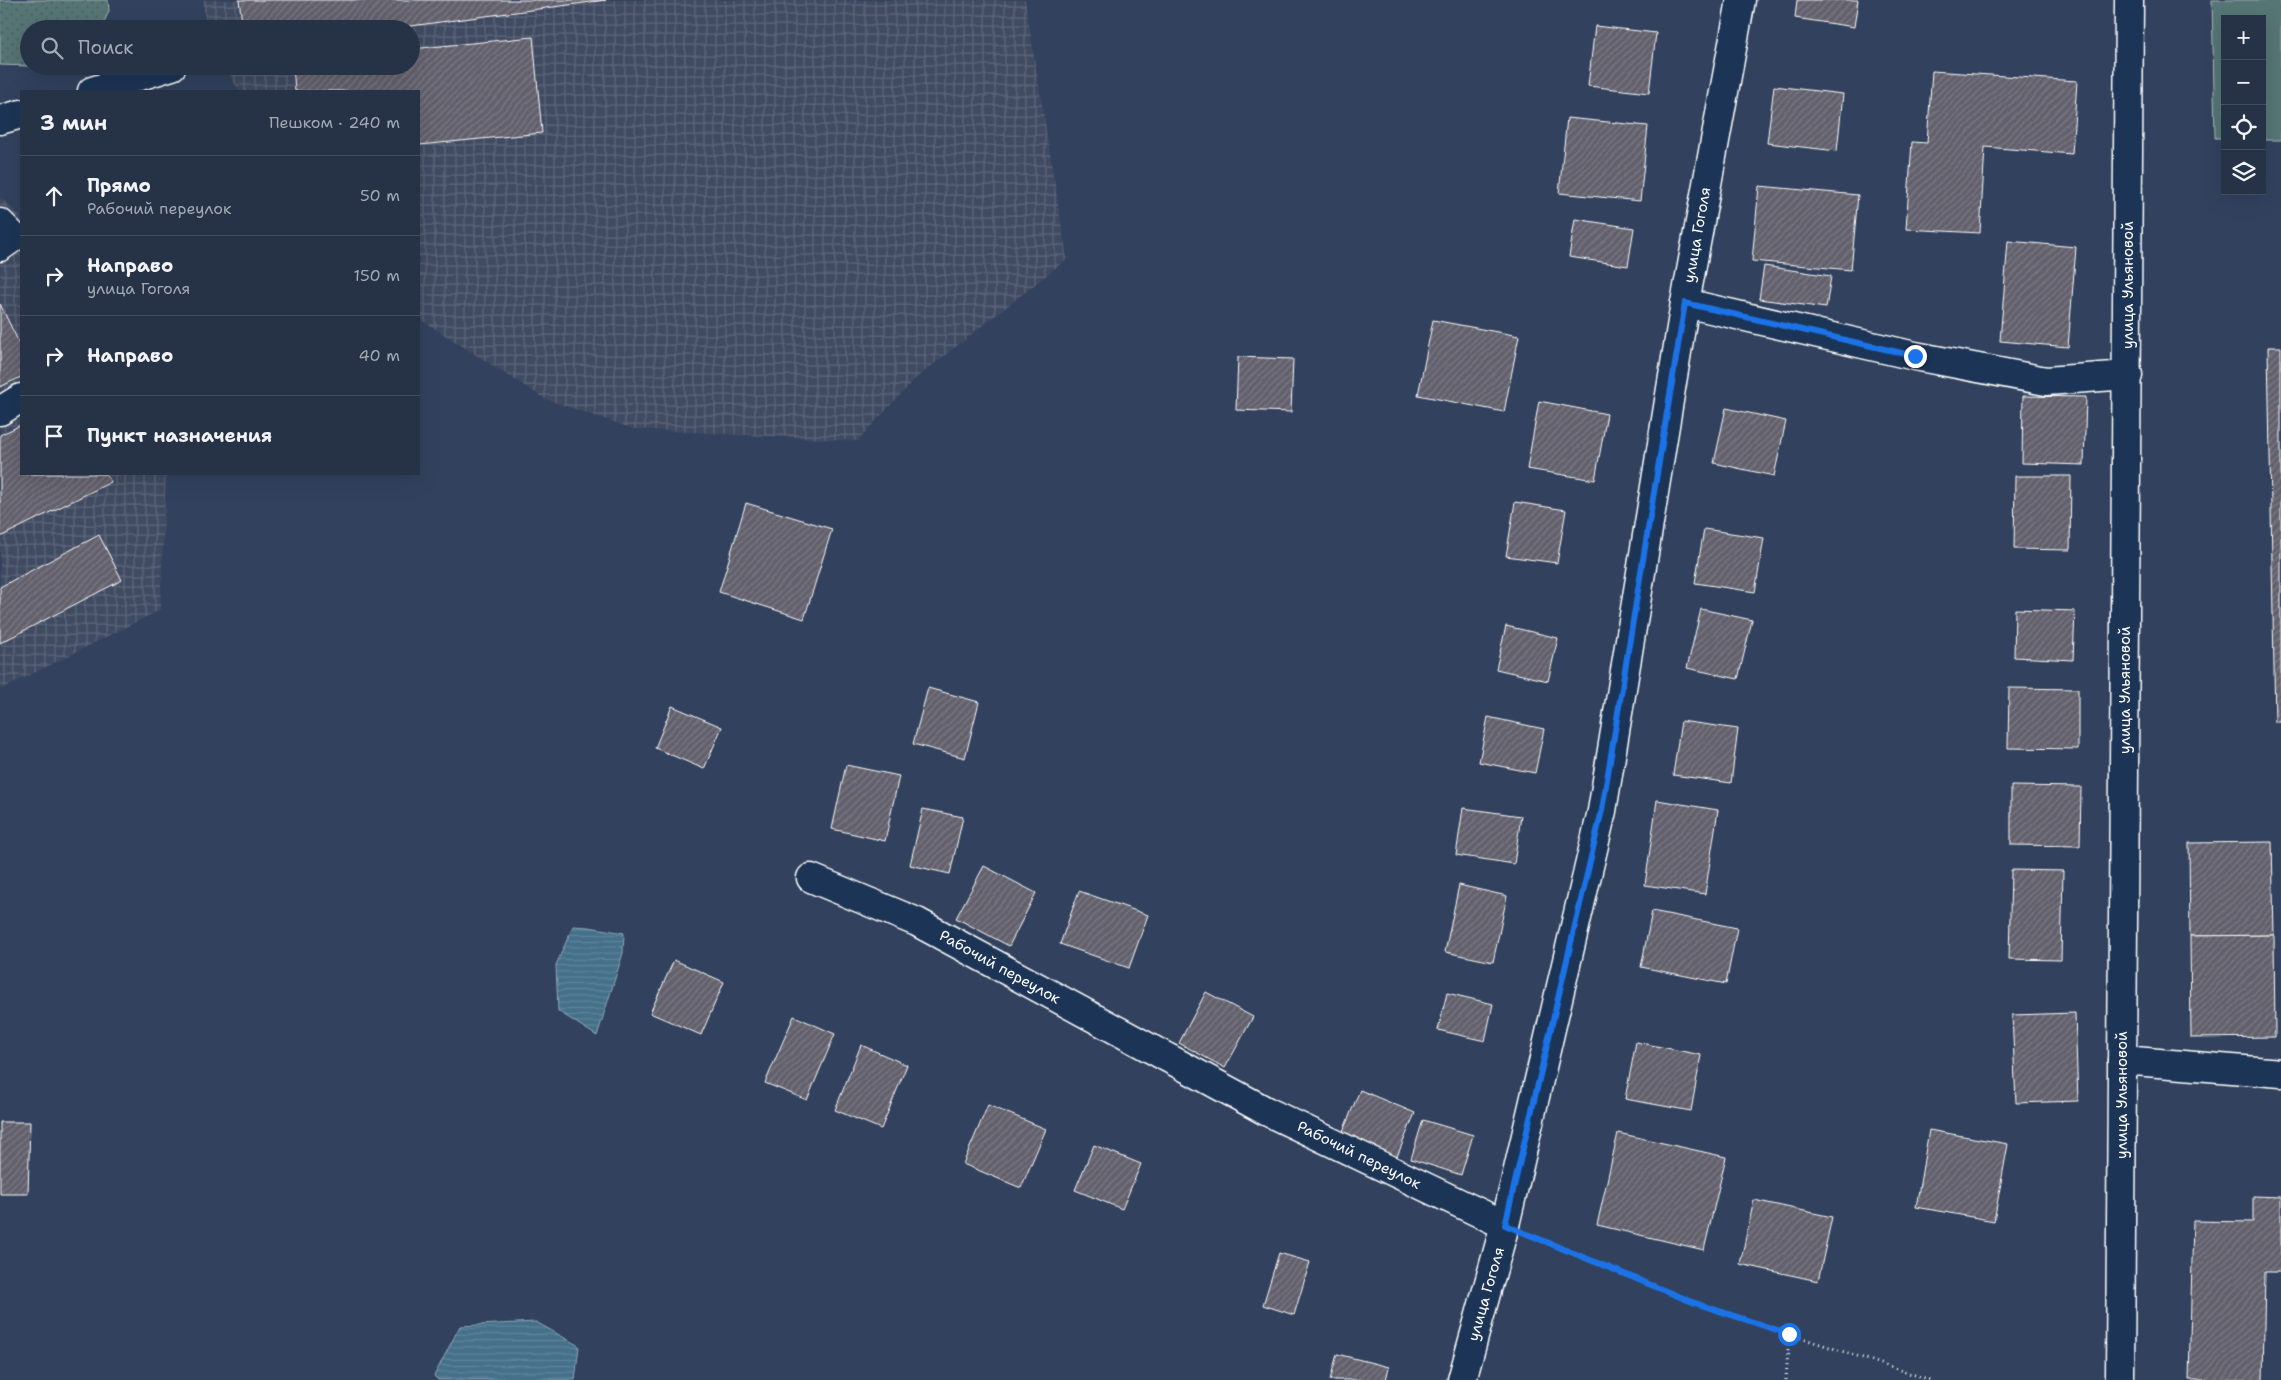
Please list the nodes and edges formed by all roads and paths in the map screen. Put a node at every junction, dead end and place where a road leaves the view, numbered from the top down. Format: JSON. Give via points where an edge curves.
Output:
{"nodes":[{"id":1,"x":1741,"y":0,"type":"edge"},
{"id":2,"x":2129,"y":0,"type":"edge"},
{"id":3,"x":143,"y":75,"type":"edge"},
{"id":4,"x":95,"y":90,"type":"edge"},
{"id":5,"x":20,"y":114,"type":"edge"},
{"id":6,"x":0,"y":120,"type":"edge"},
{"id":7,"x":1685,"y":303,"type":"junction"},
{"id":8,"x":2128,"y":375,"type":"junction"},
{"id":9,"x":20,"y":399,"type":"edge"},
{"id":10,"x":0,"y":412,"type":"edge"},
{"id":11,"x":811,"y":878,"type":"dead end"},
{"id":12,"x":2122,"y":1060,"type":"junction"},
{"id":13,"x":2281,"y":1073,"type":"edge"},
{"id":14,"x":1505,"y":1225,"type":"junction"},
{"id":15,"x":1789,"y":1334,"type":"junction"},
{"id":16,"x":1462,"y":1380,"type":"edge"},
{"id":17,"x":1786,"y":1380,"type":"edge"},
{"id":18,"x":1930,"y":1380,"type":"edge"},
{"id":19,"x":2120,"y":1380,"type":"edge"}],
"edges":[{"from":1,"to":7,"type":"street","name":"улица Гоголя"},
{"from":2,"to":8,"type":"street","name":"улица Ульяновой"},
{"from":3,"to":4,"type":"street"},
{"from":5,"to":6,"type":"street"},
{"from":7,"to":8,"type":"street","via":[[1915,356],[2046,381]]},
{"from":7,"to":14,"type":"street","name":"улица Гоголя","via":[[1602,810]]},
{"from":8,"to":12,"type":"street","name":"улица Ульяновой"},
{"from":9,"to":10,"type":"street"},
{"from":11,"to":14,"type":"street","name":"Рабочий переулок","via":[[917,922],[1266,1111]]},
{"from":12,"to":13,"type":"street"},
{"from":12,"to":19,"type":"street","name":"улица Ульяновой"},
{"from":14,"to":15,"type":"path","via":[[1695,1303]]},
{"from":14,"to":16,"type":"street","name":"улица Гоголя"},
{"from":15,"to":17,"type":"path"},
{"from":15,"to":18,"type":"path"}]}
